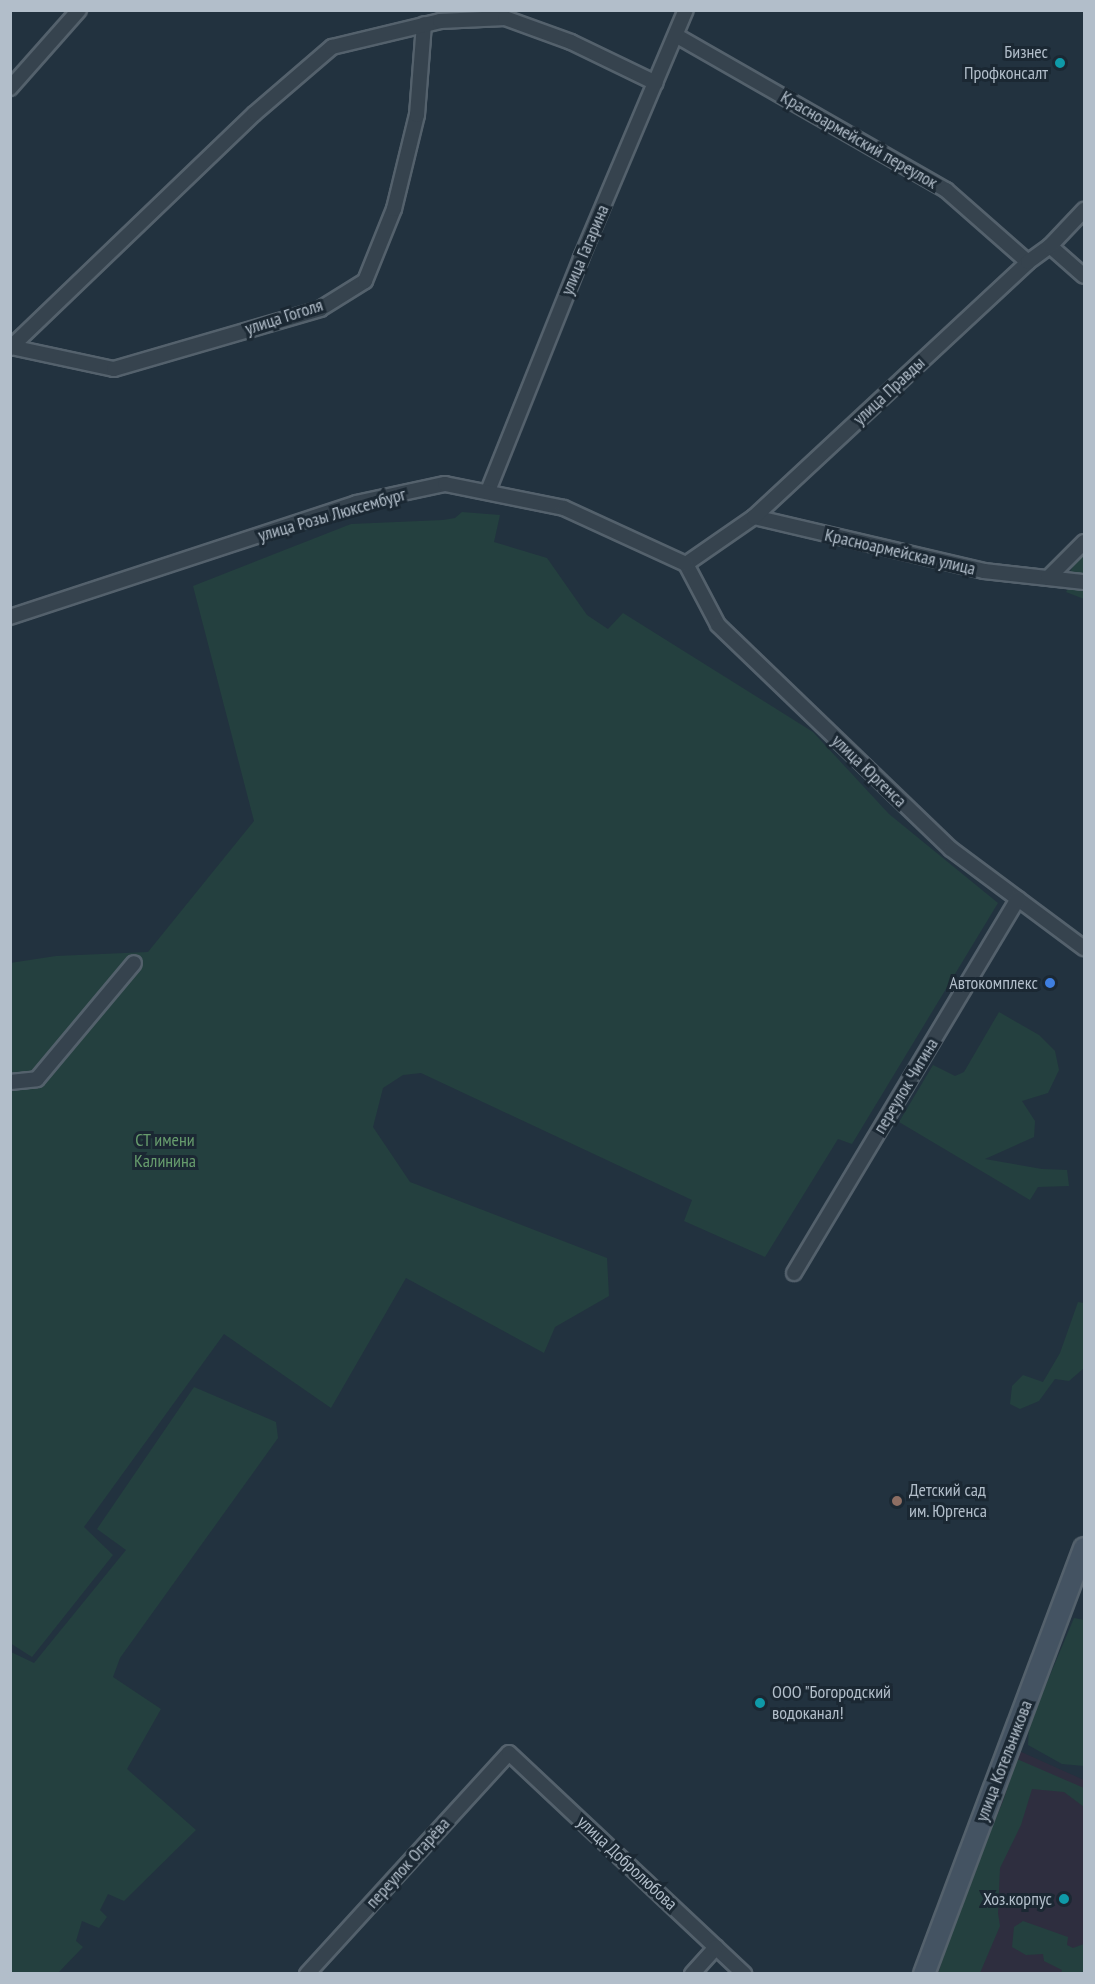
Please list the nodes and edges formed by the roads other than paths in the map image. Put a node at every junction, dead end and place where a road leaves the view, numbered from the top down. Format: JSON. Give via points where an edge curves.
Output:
{"nodes":[{"id":1,"x":79,"y":10,"type":"edge"},
{"id":2,"x":686,"y":10,"type":"edge"},
{"id":3,"x":424,"y":24,"type":"junction"},
{"id":4,"x":677,"y":36,"type":"junction"},
{"id":5,"x":656,"y":83,"type":"junction"},
{"id":6,"x":10,"y":88,"type":"edge"},
{"id":7,"x":1084,"y":210,"type":"edge"},
{"id":8,"x":1050,"y":246,"type":"junction"},
{"id":9,"x":1028,"y":261,"type":"junction"},
{"id":10,"x":1084,"y":276,"type":"edge"},
{"id":11,"x":11,"y":347,"type":"edge"},
{"id":12,"x":488,"y":491,"type":"junction"},
{"id":13,"x":754,"y":517,"type":"junction"},
{"id":14,"x":1084,"y":542,"type":"edge"},
{"id":15,"x":686,"y":564,"type":"junction"},
{"id":16,"x":1048,"y":578,"type":"junction"},
{"id":17,"x":1084,"y":582,"type":"edge"},
{"id":18,"x":10,"y":617,"type":"edge"},
{"id":19,"x":1018,"y":898,"type":"junction"},
{"id":20,"x":1084,"y":948,"type":"edge"},
{"id":21,"x":134,"y":963,"type":"dead end"},
{"id":22,"x":10,"y":1082,"type":"edge"},
{"id":23,"x":794,"y":1273,"type":"dead end"},
{"id":24,"x":1084,"y":1548,"type":"edge"},
{"id":25,"x":509,"y":1753,"type":"joint"},
{"id":26,"x":716,"y":1947,"type":"junction"},
{"id":27,"x":307,"y":1974,"type":"edge"},
{"id":28,"x":692,"y":1974,"type":"edge"},
{"id":29,"x":744,"y":1974,"type":"edge"},
{"id":30,"x":924,"y":1974,"type":"edge"}],
"edges":[{"from":1,"to":6,"type":"street"},
{"from":2,"to":4,"type":"street","name":"улица Гагарина"},
{"from":3,"to":5,"type":"street","name":"улица Гоголя","via":[[505,18],[571,42]]},
{"from":3,"to":11,"type":"street","name":"улица Гоголя","via":[[332,47],[313,61]]},
{"from":3,"to":11,"type":"street","name":"улица Гоголя","via":[[417,115],[394,209],[365,281],[320,309],[114,369]]},
{"from":4,"to":5,"type":"street","name":"улица Гагарина"},
{"from":4,"to":9,"type":"street","name":"Красноармейский переулок","via":[[946,190]]},
{"from":5,"to":12,"type":"street","name":"улица Гагарина"},
{"from":7,"to":8,"type":"street","name":"улица Правды"},
{"from":8,"to":9,"type":"street","name":"улица Правды"},
{"from":8,"to":10,"type":"street"},
{"from":9,"to":13,"type":"street","name":"улица Правды"},
{"from":12,"to":15,"type":"street","name":"улица Розы Люксембург","via":[[564,508]]},
{"from":12,"to":18,"type":"street","name":"улица Розы Люксембург","via":[[445,484],[356,503]]},
{"from":13,"to":15,"type":"street","name":"улица Правды"},
{"from":13,"to":16,"type":"street","name":"Красноармейская улица","via":[[984,571]]},
{"from":14,"to":16,"type":"street"},
{"from":15,"to":19,"type":"street","name":"улица Юргенса","via":[[718,625],[951,849]]},
{"from":16,"to":17,"type":"street","name":"Красноармейская улица"},
{"from":19,"to":20,"type":"street","name":"улица Юргенса"},
{"from":19,"to":23,"type":"street","name":"переулок Чигина"},
{"from":21,"to":22,"type":"street","via":[[37,1079]]},
{"from":24,"to":30,"type":"street","name":"улица Котельникова"},
{"from":25,"to":26,"type":"street","name":"улица Добролюбова"},
{"from":25,"to":27,"type":"street","name":"переулок Огарёва"},
{"from":26,"to":28,"type":"street"},
{"from":26,"to":29,"type":"street","name":"улица Добролюбова"}]}
